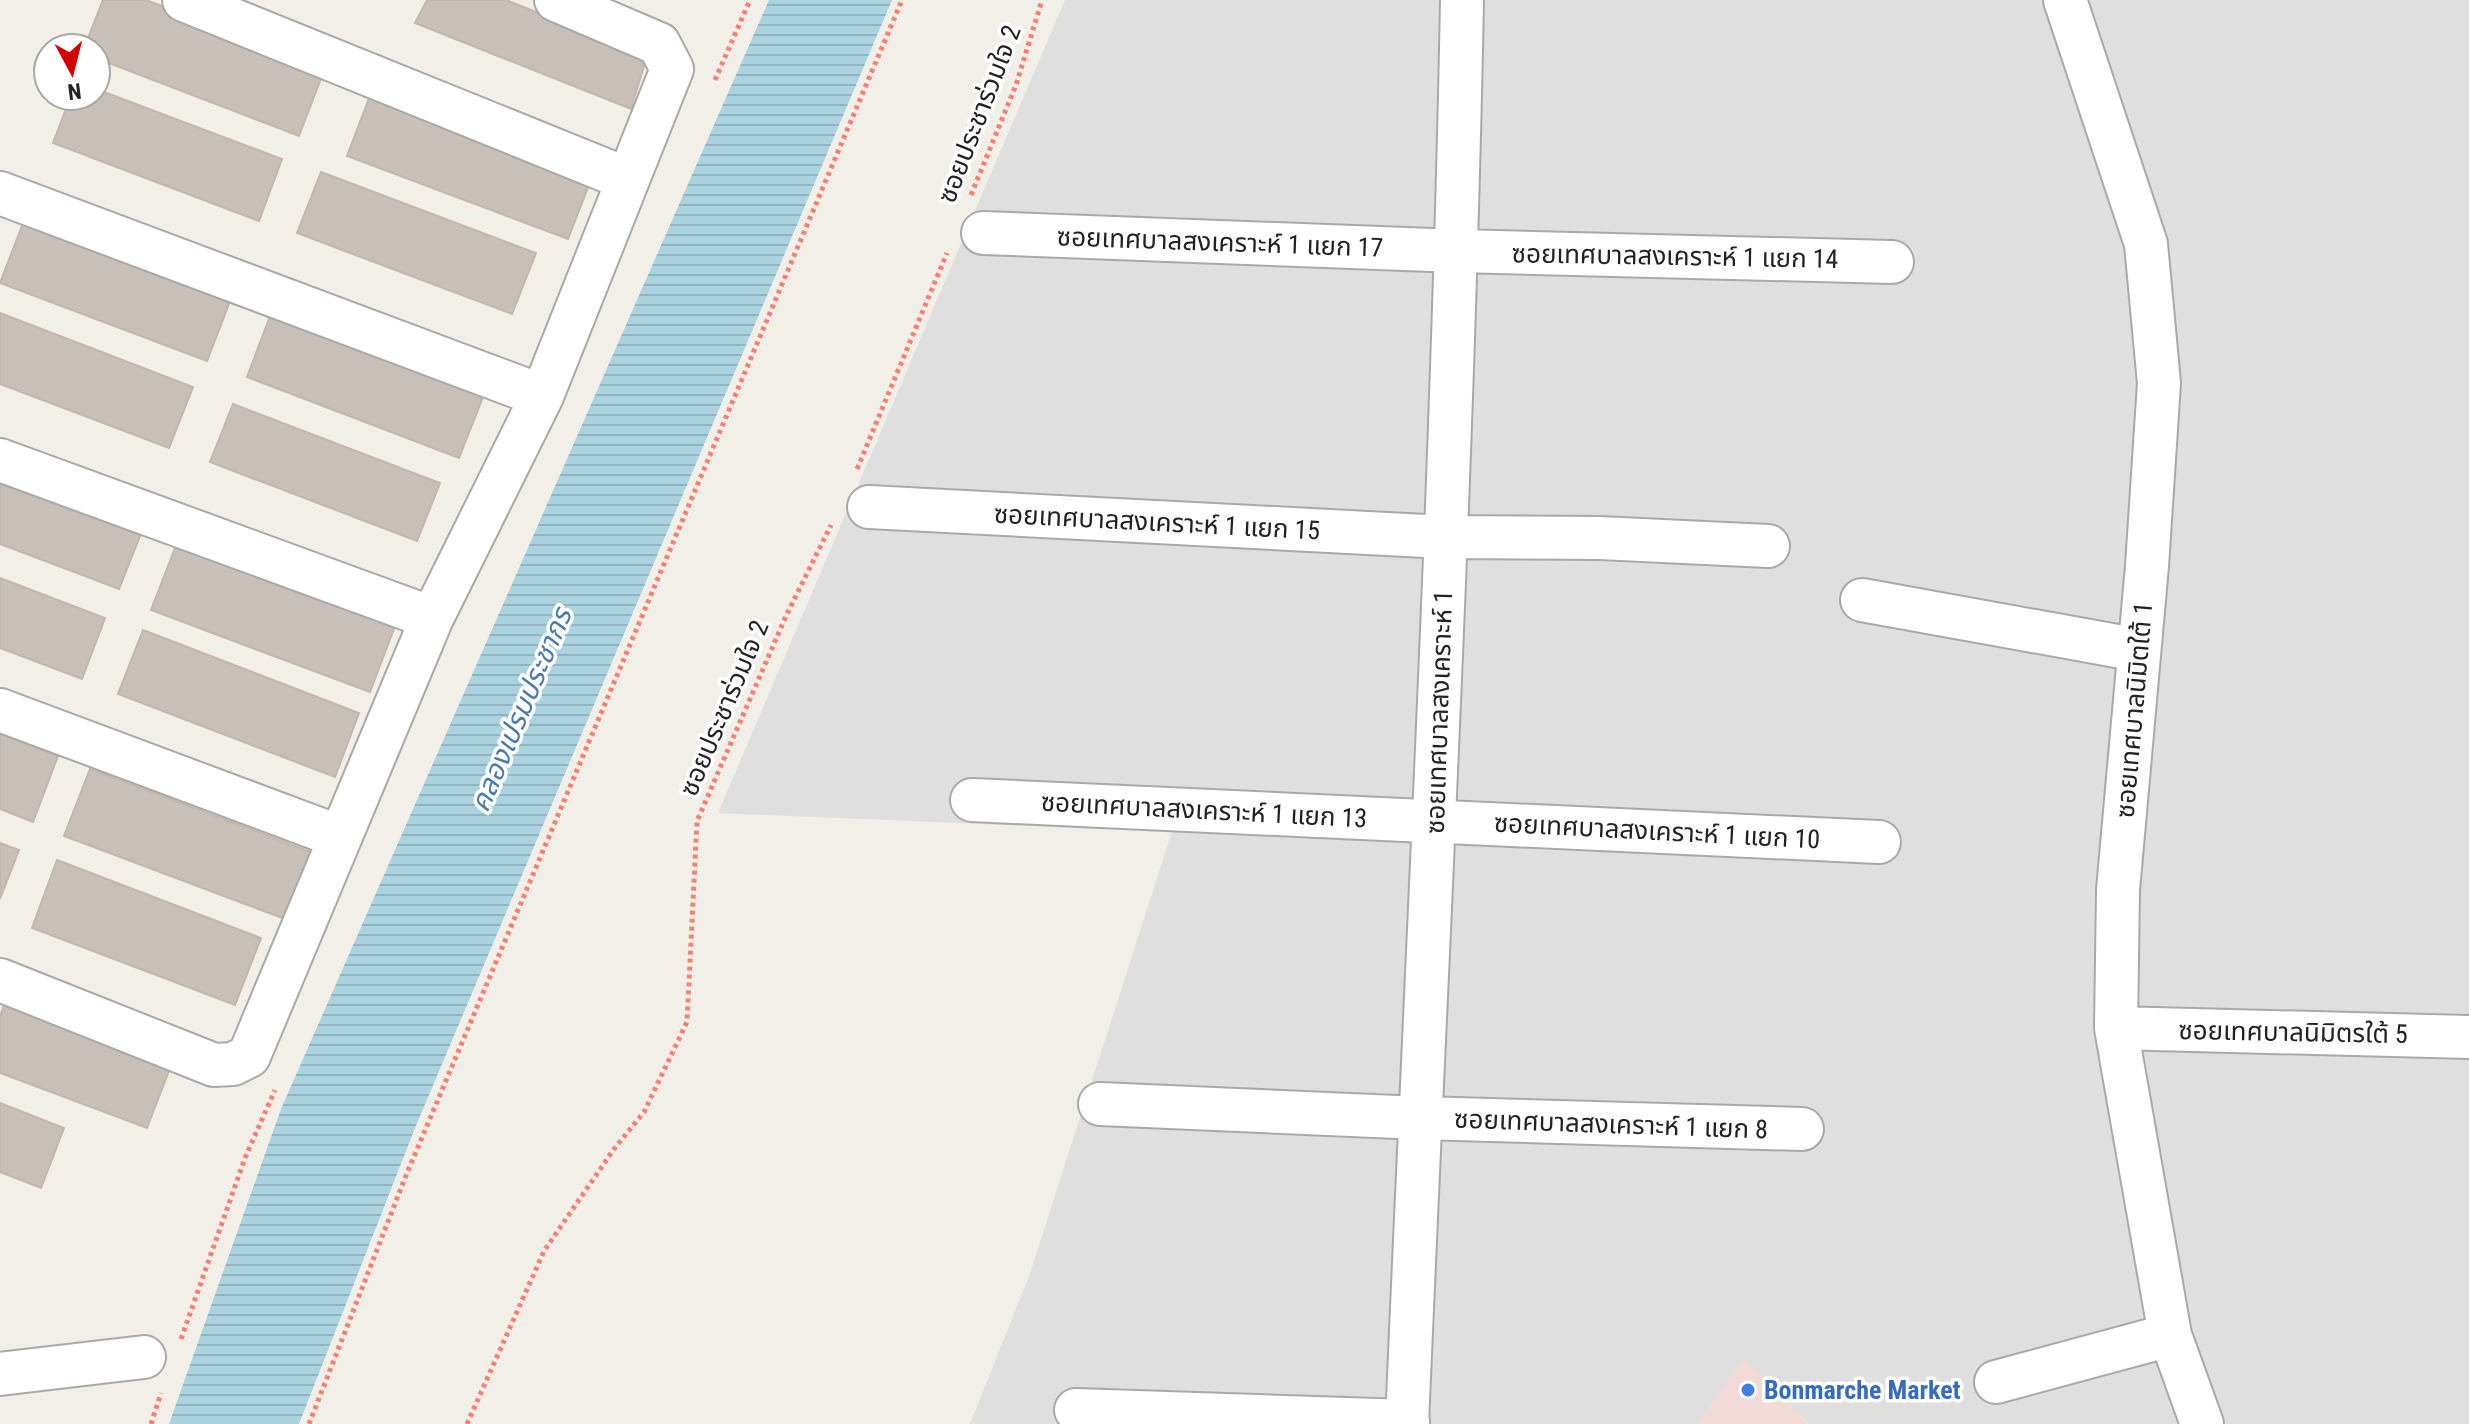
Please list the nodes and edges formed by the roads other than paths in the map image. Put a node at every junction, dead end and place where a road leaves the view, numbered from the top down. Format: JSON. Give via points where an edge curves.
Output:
{"nodes":[{"id":1,"x":184,"y":0,"type":"edge"},
{"id":2,"x":556,"y":0,"type":"edge"},
{"id":3,"x":1462,"y":0,"type":"edge"},
{"id":4,"x":2065,"y":0,"type":"edge"},
{"id":5,"x":627,"y":179,"type":"junction"},
{"id":6,"x":0,"y":193,"type":"edge"},
{"id":7,"x":967,"y":226,"type":"road end"},
{"id":8,"x":1458,"y":251,"type":"junction"},
{"id":9,"x":1892,"y":262,"type":"dead end"},
{"id":10,"x":542,"y":396,"type":"junction"},
{"id":11,"x":0,"y":460,"type":"edge"},
{"id":12,"x":852,"y":501,"type":"road end"},
{"id":13,"x":1445,"y":537,"type":"junction"},
{"id":14,"x":1768,"y":546,"type":"dead end"},
{"id":15,"x":1862,"y":600,"type":"dead end"},
{"id":16,"x":432,"y":618,"type":"junction"},
{"id":17,"x":2139,"y":650,"type":"junction"},
{"id":18,"x":0,"y":710,"type":"edge"},
{"id":19,"x":972,"y":800,"type":"dead end"},
{"id":20,"x":1436,"y":820,"type":"junction"},
{"id":21,"x":340,"y":837,"type":"junction"},
{"id":22,"x":1879,"y":842,"type":"dead end"},
{"id":23,"x":0,"y":980,"type":"edge"},
{"id":24,"x":2116,"y":1028,"type":"junction"},
{"id":25,"x":2469,"y":1037,"type":"edge"},
{"id":26,"x":1100,"y":1104,"type":"dead end"},
{"id":27,"x":1420,"y":1118,"type":"junction"},
{"id":28,"x":1802,"y":1129,"type":"dead end"},
{"id":29,"x":2170,"y":1335,"type":"junction"},
{"id":30,"x":144,"y":1357,"type":"dead end"},
{"id":31,"x":0,"y":1374,"type":"edge"},
{"id":32,"x":1996,"y":1382,"type":"dead end"},
{"id":33,"x":1076,"y":1410,"type":"dead end"},
{"id":34,"x":1408,"y":1422,"type":"edge"},
{"id":35,"x":2202,"y":1424,"type":"edge"}],
"edges":[{"from":1,"to":5,"type":"street"},
{"from":2,"to":5,"type":"street","via":[[659,44],[672,69]]},
{"from":3,"to":8,"type":"street","name":"ซอยเทศบาลสงเคราะห์ 1"},
{"from":4,"to":17,"type":"street","name":"ซอยเทศบาลนิมิตใต้ 1","via":[[2146,244],[2159,383]]},
{"from":5,"to":10,"type":"street"},
{"from":6,"to":10,"type":"street"},
{"from":7,"to":8,"type":"street","name":"ซอยเทศบาลสงเคราะห์ 1 แยก 17"},
{"from":8,"to":9,"type":"street","name":"ซอยเทศบาลสงเคราะห์ 1 แยก 14"},
{"from":8,"to":13,"type":"street","name":"ซอยเทศบาลสงเคราะห์ 1"},
{"from":10,"to":16,"type":"street"},
{"from":11,"to":16,"type":"street"},
{"from":12,"to":13,"type":"street","name":"ซอยเทศบาลสงเคราะห์ 1 แยก 15"},
{"from":13,"to":14,"type":"street","name":"ซอยเทศบาลสงเคราะห์ 1 แยก 15"},
{"from":13,"to":20,"type":"street","name":"ซอยเทศบาลสงเคราะห์ 1"},
{"from":15,"to":17,"type":"street"},
{"from":16,"to":21,"type":"street"},
{"from":17,"to":24,"type":"street","name":"ซอยเทศบาลนิมิตใต้ 1","via":[[2118,890]]},
{"from":18,"to":21,"type":"street"},
{"from":19,"to":20,"type":"street","name":"ซอยเทศบาลสงเคราะห์ 1 แยก 13"},
{"from":20,"to":22,"type":"street","name":"ซอยเทศบาลสงเคราะห์ 1 แยก 10"},
{"from":20,"to":27,"type":"street","name":"ซอยเทศบาลสงเคราะห์ 1"},
{"from":21,"to":23,"type":"street","via":[[243,1060],[214,1065]]},
{"from":24,"to":25,"type":"street","name":"ซอยเทศบาลนิมิตรใต้ 5"},
{"from":24,"to":29,"type":"street","name":"ซอยเทศบาลนิมิตใต้ 1"},
{"from":26,"to":27,"type":"street","name":"ซอยเทศบาลสงเคราะห์ 1 แยก 8"},
{"from":27,"to":28,"type":"street","name":"ซอยเทศบาลสงเคราะห์ 1 แยก 8"},
{"from":27,"to":34,"type":"street","name":"ซอยเทศบาลสงเคราะห์ 1"},
{"from":29,"to":32,"type":"street"},
{"from":29,"to":35,"type":"street","name":"ซอยเทศบาลนิมิตใต้ 1"},
{"from":30,"to":31,"type":"street"},
{"from":33,"to":34,"type":"street"}]}
